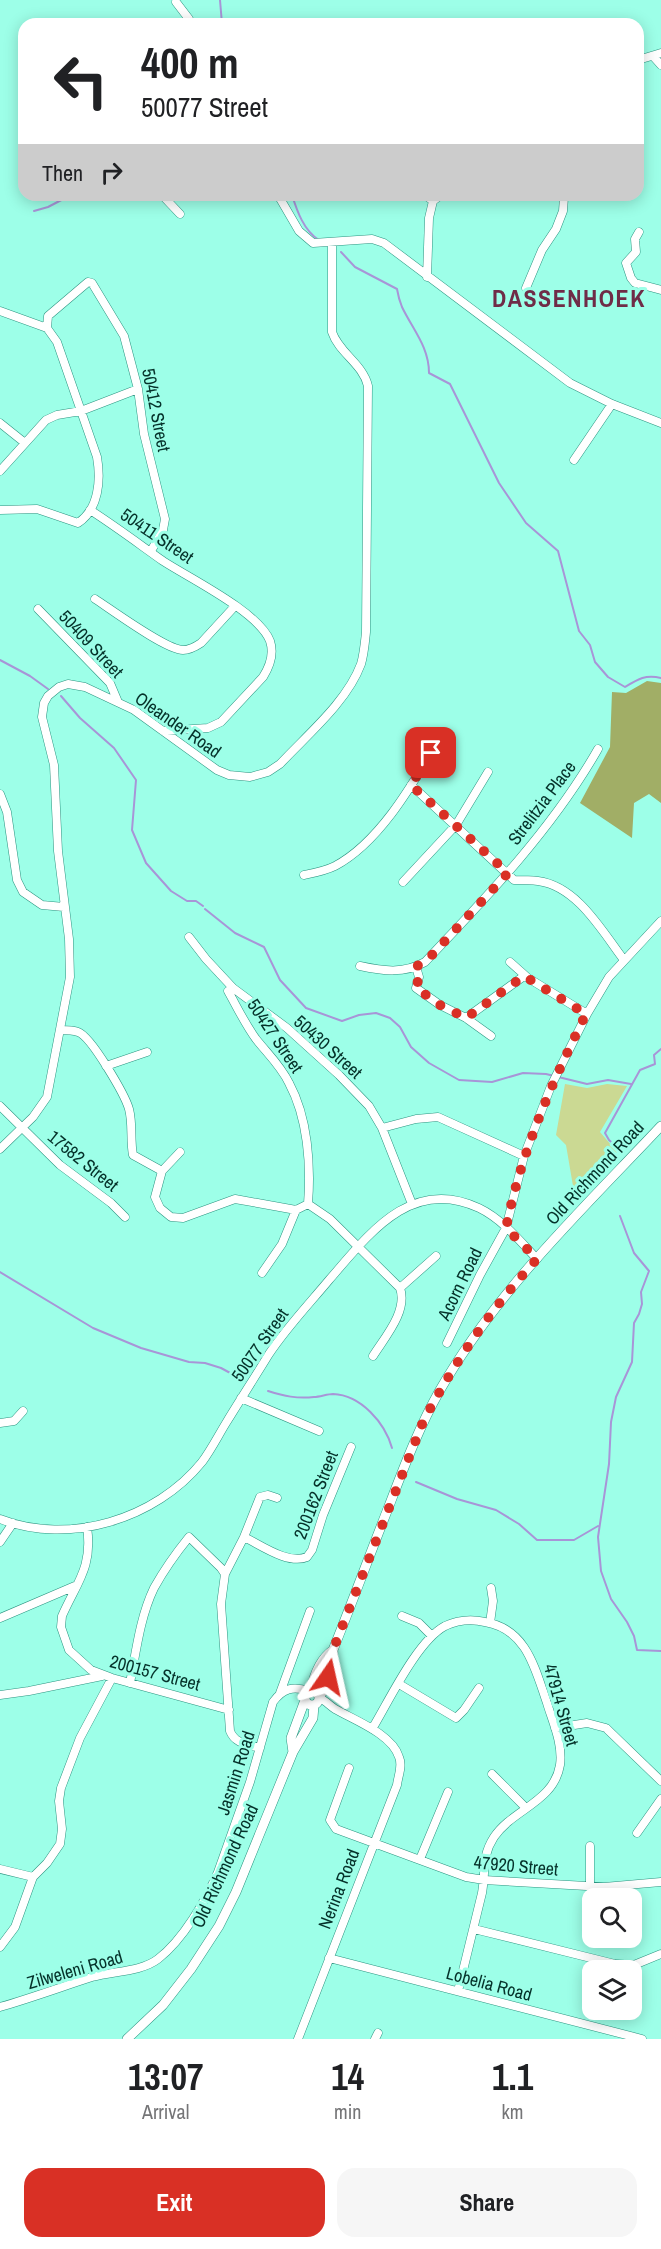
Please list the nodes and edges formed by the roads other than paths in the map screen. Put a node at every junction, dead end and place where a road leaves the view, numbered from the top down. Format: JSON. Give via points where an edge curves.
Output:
{"nodes":[{"id":1,"x":176,"y":2,"type":"dead end"},
{"id":2,"x":188,"y":18,"type":"edge"},
{"id":3,"x":657,"y":55,"type":"edge"},
{"id":4,"x":661,"y":65,"type":"edge"},
{"id":5,"x":168,"y":201,"type":"edge"},
{"id":6,"x":282,"y":201,"type":"edge"},
{"id":7,"x":433,"y":201,"type":"edge"},
{"id":8,"x":563,"y":201,"type":"edge"},
{"id":9,"x":180,"y":214,"type":"dead end"},
{"id":10,"x":639,"y":232,"type":"dead end"},
{"id":11,"x":332,"y":243,"type":"junction"},
{"id":12,"x":428,"y":277,"type":"junction"},
{"id":13,"x":526,"y":288,"type":"dead end"},
{"id":14,"x":661,"y":290,"type":"edge"},
{"id":15,"x":0,"y":311,"type":"edge"},
{"id":16,"x":47,"y":328,"type":"junction"},
{"id":17,"x":138,"y":389,"type":"junction"},
{"id":18,"x":612,"y":404,"type":"junction"},
{"id":19,"x":81,"y":411,"type":"junction"},
{"id":20,"x":0,"y":423,"type":"edge"},
{"id":21,"x":661,"y":423,"type":"edge"},
{"id":22,"x":25,"y":443,"type":"junction"},
{"id":23,"x":574,"y":460,"type":"dead end"},
{"id":24,"x":0,"y":471,"type":"edge"},
{"id":25,"x":0,"y":510,"type":"edge"},
{"id":26,"x":90,"y":510,"type":"junction"},
{"id":27,"x":151,"y":551,"type":"junction"},
{"id":28,"x":95,"y":600,"type":"dead end"},
{"id":29,"x":235,"y":606,"type":"junction"},
{"id":30,"x":38,"y":609,"type":"dead end"},
{"id":31,"x":118,"y":702,"type":"junction"},
{"id":32,"x":163,"y":731,"type":"junction"},
{"id":33,"x":442,"y":734,"type":"dead end"},
{"id":34,"x":598,"y":749,"type":"dead end"},
{"id":35,"x":488,"y":772,"type":"dead end"},
{"id":36,"x":411,"y":785,"type":"junction"},
{"id":37,"x":0,"y":794,"type":"edge"},
{"id":38,"x":456,"y":825,"type":"junction"},
{"id":39,"x":508,"y":873,"type":"junction"},
{"id":40,"x":304,"y":875,"type":"dead end"},
{"id":41,"x":404,"y":882,"type":"dead end"},
{"id":42,"x":64,"y":907,"type":"junction"},
{"id":43,"x":661,"y":921,"type":"edge"},
{"id":44,"x":189,"y":937,"type":"dead end"},
{"id":45,"x":624,"y":960,"type":"junction"},
{"id":46,"x":510,"y":962,"type":"dead end"},
{"id":47,"x":360,"y":966,"type":"dead end"},
{"id":48,"x":416,"y":967,"type":"junction"},
{"id":49,"x":524,"y":976,"type":"junction"},
{"id":50,"x":231,"y":990,"type":"junction"},
{"id":51,"x":586,"y":1014,"type":"junction"},
{"id":52,"x":466,"y":1018,"type":"junction"},
{"id":53,"x":60,"y":1030,"type":"junction"},
{"id":54,"x":491,"y":1036,"type":"dead end"},
{"id":55,"x":147,"y":1052,"type":"dead end"},
{"id":56,"x":106,"y":1066,"type":"junction"},
{"id":57,"x":0,"y":1106,"type":"edge"},
{"id":58,"x":661,"y":1126,"type":"edge"},
{"id":59,"x":382,"y":1128,"type":"junction"},
{"id":60,"x":22,"y":1129,"type":"junction"},
{"id":61,"x":0,"y":1149,"type":"edge"},
{"id":62,"x":180,"y":1152,"type":"dead end"},
{"id":63,"x":524,"y":1156,"type":"junction"},
{"id":64,"x":162,"y":1171,"type":"junction"},
{"id":65,"x":308,"y":1204,"type":"junction"},
{"id":66,"x":412,"y":1204,"type":"junction"},
{"id":67,"x":296,"y":1210,"type":"junction"},
{"id":68,"x":125,"y":1217,"type":"dead end"},
{"id":69,"x":506,"y":1228,"type":"junction"},
{"id":70,"x":358,"y":1247,"type":"junction"},
{"id":71,"x":436,"y":1256,"type":"dead end"},
{"id":72,"x":537,"y":1259,"type":"junction"},
{"id":73,"x":262,"y":1273,"type":"dead end"},
{"id":74,"x":400,"y":1288,"type":"junction"},
{"id":75,"x":447,"y":1343,"type":"dead end"},
{"id":76,"x":373,"y":1356,"type":"dead end"},
{"id":77,"x":242,"y":1398,"type":"junction"},
{"id":78,"x":23,"y":1411,"type":"dead end"},
{"id":79,"x":0,"y":1423,"type":"edge"},
{"id":80,"x":319,"y":1431,"type":"dead end"},
{"id":81,"x":351,"y":1447,"type":"dead end"},
{"id":82,"x":277,"y":1498,"type":"dead end"},
{"id":83,"x":0,"y":1519,"type":"edge"},
{"id":84,"x":13,"y":1523,"type":"junction"},
{"id":85,"x":87,"y":1527,"type":"junction"},
{"id":86,"x":244,"y":1537,"type":"junction"},
{"id":87,"x":0,"y":1542,"type":"edge"},
{"id":88,"x":225,"y":1574,"type":"junction"},
{"id":89,"x":75,"y":1586,"type":"junction"},
{"id":90,"x":491,"y":1588,"type":"dead end"},
{"id":91,"x":310,"y":1611,"type":"dead end"},
{"id":92,"x":402,"y":1616,"type":"dead end"},
{"id":93,"x":0,"y":1618,"type":"edge"},
{"id":94,"x":490,"y":1623,"type":"junction"},
{"id":95,"x":432,"y":1636,"type":"junction"},
{"id":96,"x":108,"y":1677,"type":"junction"},
{"id":97,"x":130,"y":1683,"type":"junction"},
{"id":98,"x":399,"y":1684,"type":"junction"},
{"id":99,"x":479,"y":1688,"type":"dead end"},
{"id":100,"x":280,"y":1694,"type":"junction"},
{"id":101,"x":0,"y":1695,"type":"edge"},
{"id":102,"x":312,"y":1698,"type":"junction"},
{"id":103,"x":229,"y":1710,"type":"junction"},
{"id":104,"x":555,"y":1728,"type":"junction"},
{"id":105,"x":372,"y":1729,"type":"junction"},
{"id":106,"x":260,"y":1748,"type":"junction"},
{"id":107,"x":293,"y":1752,"type":"junction"},
{"id":108,"x":349,"y":1768,"type":"dead end"},
{"id":109,"x":492,"y":1774,"type":"dead end"},
{"id":110,"x":661,"y":1781,"type":"edge"},
{"id":111,"x":448,"y":1792,"type":"dead end"},
{"id":112,"x":661,"y":1798,"type":"edge"},
{"id":113,"x":526,"y":1808,"type":"junction"},
{"id":114,"x":637,"y":1833,"type":"dead end"},
{"id":115,"x":373,"y":1844,"type":"junction"},
{"id":116,"x":590,"y":1846,"type":"dead end"},
{"id":117,"x":420,"y":1859,"type":"junction"},
{"id":118,"x":0,"y":1869,"type":"edge"},
{"id":119,"x":33,"y":1877,"type":"junction"},
{"id":120,"x":484,"y":1881,"type":"junction"},
{"id":121,"x":661,"y":1882,"type":"edge"},
{"id":122,"x":590,"y":1886,"type":"junction"},
{"id":123,"x":474,"y":1929,"type":"junction"},
{"id":124,"x":0,"y":1947,"type":"edge"},
{"id":125,"x":661,"y":1954,"type":"edge"},
{"id":126,"x":329,"y":1958,"type":"junction"},
{"id":127,"x":157,"y":1960,"type":"joint"},
{"id":128,"x":458,"y":1991,"type":"junction"},
{"id":129,"x":0,"y":2007,"type":"edge"},
{"id":130,"x":127,"y":2039,"type":"edge"},
{"id":131,"x":298,"y":2039,"type":"edge"},
{"id":132,"x":642,"y":2039,"type":"edge"}],
"edges":[{"from":1,"to":2,"type":"street"},
{"from":3,"to":4,"type":"street"},
{"from":5,"to":9,"type":"street"},
{"from":6,"to":11,"type":"street","via":[[309,241]]},
{"from":7,"to":12,"type":"street"},
{"from":8,"to":13,"type":"street","via":[[560,220]]},
{"from":10,"to":14,"type":"street","via":[[636,252],[626,263],[632,280]]},
{"from":11,"to":12,"type":"street","via":[[377,240]]},
{"from":11,"to":32,"type":"street","name":"Oleander Road","via":[[332,332],[369,386],[366,632],[362,661],[344,695],[268,772],[250,777],[229,775]]},
{"from":12,"to":18,"type":"street","via":[[570,383]]},
{"from":15,"to":16,"type":"street"},
{"from":16,"to":17,"type":"street","name":"50412 Street","via":[[48,316],[91,282],[120,328]]},
{"from":16,"to":19,"type":"street","via":[[63,356]]},
{"from":17,"to":19,"type":"street"},
{"from":17,"to":27,"type":"street","name":"50412 Street","via":[[144,434],[165,523]]},
{"from":18,"to":21,"type":"street"},
{"from":18,"to":23,"type":"street"},
{"from":19,"to":22,"type":"street","via":[[52,416]]},
{"from":19,"to":26,"type":"street","via":[[100,475]]},
{"from":20,"to":22,"type":"street"},
{"from":22,"to":24,"type":"street"},
{"from":25,"to":26,"type":"street","via":[[37,509],[78,523]]},
{"from":26,"to":27,"type":"street","name":"50411 Street"},
{"from":27,"to":29,"type":"street","name":"50411 Street"},
{"from":28,"to":29,"type":"street","via":[[182,650],[201,643]]},
{"from":29,"to":32,"type":"street","name":"50411 Street","via":[[270,640],[268,668],[221,722],[208,728]]},
{"from":30,"to":31,"type":"street","name":"50409 Street","via":[[110,683]]},
{"from":31,"to":32,"type":"street","name":"Oleander Road"},
{"from":31,"to":42,"type":"street","name":"Oleander Road","via":[[86,687],[68,684],[48,696],[42,711],[54,765]]},
{"from":33,"to":36,"type":"street"},
{"from":34,"to":39,"type":"street","name":"Strelitzia Place","via":[[576,787]]},
{"from":35,"to":38,"type":"street"},
{"from":36,"to":38,"type":"street"},
{"from":36,"to":40,"type":"street","via":[[353,855],[332,867]]},
{"from":37,"to":42,"type":"street","via":[[17,880],[23,892],[42,905]]},
{"from":38,"to":39,"type":"street"},
{"from":38,"to":41,"type":"street"},
{"from":39,"to":45,"type":"street","name":"Strelitzia Place","via":[[514,880],[540,881],[568,894]]},
{"from":39,"to":48,"type":"street","name":"Strelitzia Place","via":[[432,955]]},
{"from":42,"to":53,"type":"street","name":"Oleander Road","via":[[70,976]]},
{"from":43,"to":45,"type":"street","name":"Acorn Road"},
{"from":44,"to":50,"type":"street","name":"50430 Street"},
{"from":45,"to":51,"type":"street","name":"Acorn Road"},
{"from":46,"to":49,"type":"street"},
{"from":47,"to":48,"type":"street","via":[[385,971]]},
{"from":48,"to":52,"type":"street","via":[[416,988]]},
{"from":49,"to":51,"type":"street"},
{"from":49,"to":52,"type":"street"},
{"from":50,"to":59,"type":"street","name":"50430 Street","via":[[286,1028],[339,1075],[369,1106]]},
{"from":50,"to":65,"type":"street","name":"50427 Street","via":[[255,1037],[281,1068],[296,1097],[306,1136]]},
{"from":51,"to":63,"type":"street","name":"Acorn Road","via":[[551,1086]]},
{"from":52,"to":54,"type":"street"},
{"from":53,"to":56,"type":"street","via":[[79,1032],[88,1039]]},
{"from":53,"to":60,"type":"street","name":"Oleander Road","via":[[47,1098]]},
{"from":55,"to":56,"type":"street"},
{"from":56,"to":64,"type":"street","via":[[129,1108],[133,1155]]},
{"from":57,"to":60,"type":"street","name":"17582 Street"},
{"from":58,"to":72,"type":"street","name":"Old Richmond Road"},
{"from":59,"to":63,"type":"street","via":[[438,1117]]},
{"from":59,"to":66,"type":"street","name":"50430 Street"},
{"from":60,"to":61,"type":"street","name":"Oleander Road"},
{"from":60,"to":68,"type":"street","name":"17582 Street"},
{"from":62,"to":64,"type":"street"},
{"from":63,"to":69,"type":"street","name":"Acorn Road"},
{"from":64,"to":67,"type":"street","via":[[156,1203],[176,1219],[235,1199]]},
{"from":65,"to":67,"type":"street"},
{"from":65,"to":70,"type":"street"},
{"from":66,"to":69,"type":"street","name":"50077 Street","via":[[451,1199],[480,1208]]},
{"from":66,"to":70,"type":"street","name":"50077 Street","via":[[392,1214]]},
{"from":67,"to":73,"type":"street","via":[[282,1244]]},
{"from":69,"to":72,"type":"street","name":"50077 Street"},
{"from":69,"to":75,"type":"street","name":"Acorn Road"},
{"from":70,"to":74,"type":"street"},
{"from":70,"to":77,"type":"street","name":"50077 Street","via":[[292,1322]]},
{"from":71,"to":74,"type":"street"},
{"from":72,"to":102,"type":"street","name":"Old Richmond Road","via":[[476,1333],[423,1422],[333,1650],[322,1661]]},
{"from":74,"to":76,"type":"street","via":[[401,1307]]},
{"from":77,"to":80,"type":"street"},
{"from":77,"to":85,"type":"street","name":"50077 Street","via":[[201,1462],[172,1490],[130,1515]]},
{"from":78,"to":79,"type":"street","via":[[14,1421]]},
{"from":81,"to":86,"type":"street","name":"200162 Street","via":[[307,1557],[299,1560],[280,1555]]},
{"from":82,"to":86,"type":"street","via":[[260,1497]]},
{"from":83,"to":84,"type":"street","name":"50077 Street"},
{"from":84,"to":85,"type":"street","name":"50077 Street","via":[[53,1530]]},
{"from":84,"to":87,"type":"street"},
{"from":85,"to":89,"type":"street","name":"200157 Street","via":[[88,1559]]},
{"from":86,"to":88,"type":"street"},
{"from":88,"to":97,"type":"street","via":[[189,1538],[154,1589]]},
{"from":88,"to":103,"type":"street","via":[[221,1604]]},
{"from":89,"to":93,"type":"street"},
{"from":89,"to":96,"type":"street","name":"200157 Street","via":[[62,1616],[64,1640],[82,1664]]},
{"from":90,"to":94,"type":"street"},
{"from":91,"to":100,"type":"street","name":"Jasmin Road"},
{"from":92,"to":95,"type":"street","via":[[419,1623]]},
{"from":94,"to":95,"type":"street","name":"47914 Street","via":[[464,1621],[446,1626]]},
{"from":94,"to":104,"type":"street","name":"47914 Street","via":[[508,1631],[528,1650]]},
{"from":95,"to":98,"type":"street","name":"47914 Street"},
{"from":96,"to":97,"type":"street","name":"200157 Street"},
{"from":96,"to":101,"type":"street"},
{"from":96,"to":119,"type":"street","via":[[61,1788],[60,1844]]},
{"from":97,"to":103,"type":"street","name":"200157 Street"},
{"from":98,"to":99,"type":"street","via":[[456,1718]]},
{"from":98,"to":105,"type":"street","name":"47914 Street"},
{"from":100,"to":102,"type":"street","via":[[289,1689]]},
{"from":100,"to":106,"type":"street","name":"Jasmin Road","via":[[273,1702]]},
{"from":102,"to":105,"type":"street"},
{"from":102,"to":107,"type":"street","name":"Old Richmond Road","via":[[291,1738]]},
{"from":102,"to":107,"type":"street","name":"Old Richmond Road","via":[[313,1718]]},
{"from":103,"to":106,"type":"street","via":[[232,1737]]},
{"from":104,"to":110,"type":"street","via":[[587,1723],[606,1728]]},
{"from":104,"to":113,"type":"street","name":"47914 Street","via":[[561,1754],[554,1784]]},
{"from":105,"to":115,"type":"street","name":"Nerina Road","via":[[396,1750],[401,1764]]},
{"from":106,"to":127,"type":"street","name":"Jasmin Road","via":[[212,1886],[172,1947]]},
{"from":107,"to":130,"type":"street","name":"Old Richmond Road","via":[[219,1926],[164,2005]]},
{"from":108,"to":115,"type":"street","name":"47920 Street","via":[[330,1820],[336,1829]]},
{"from":109,"to":113,"type":"street"},
{"from":111,"to":117,"type":"street"},
{"from":112,"to":114,"type":"street"},
{"from":113,"to":120,"type":"street","name":"47914 Street","via":[[494,1837],[485,1855]]},
{"from":115,"to":117,"type":"street","name":"47920 Street"},
{"from":115,"to":126,"type":"street","name":"Nerina Road"},
{"from":116,"to":122,"type":"street"},
{"from":117,"to":120,"type":"street","name":"47920 Street"},
{"from":118,"to":119,"type":"street"},
{"from":119,"to":124,"type":"street","via":[[15,1927]]},
{"from":120,"to":122,"type":"street","name":"47920 Street"},
{"from":120,"to":123,"type":"street","name":"47914 Street"},
{"from":121,"to":122,"type":"street","name":"47920 Street"},
{"from":123,"to":125,"type":"street","via":[[615,1964],[634,1965]]},
{"from":123,"to":128,"type":"street","name":"47914 Street"},
{"from":126,"to":128,"type":"street","name":"Lobelia Road"},
{"from":126,"to":131,"type":"street","name":"Nerina Road"},
{"from":127,"to":129,"type":"street","name":"Zilweleni Road"},
{"from":128,"to":132,"type":"street","name":"Lobelia Road"}]}
